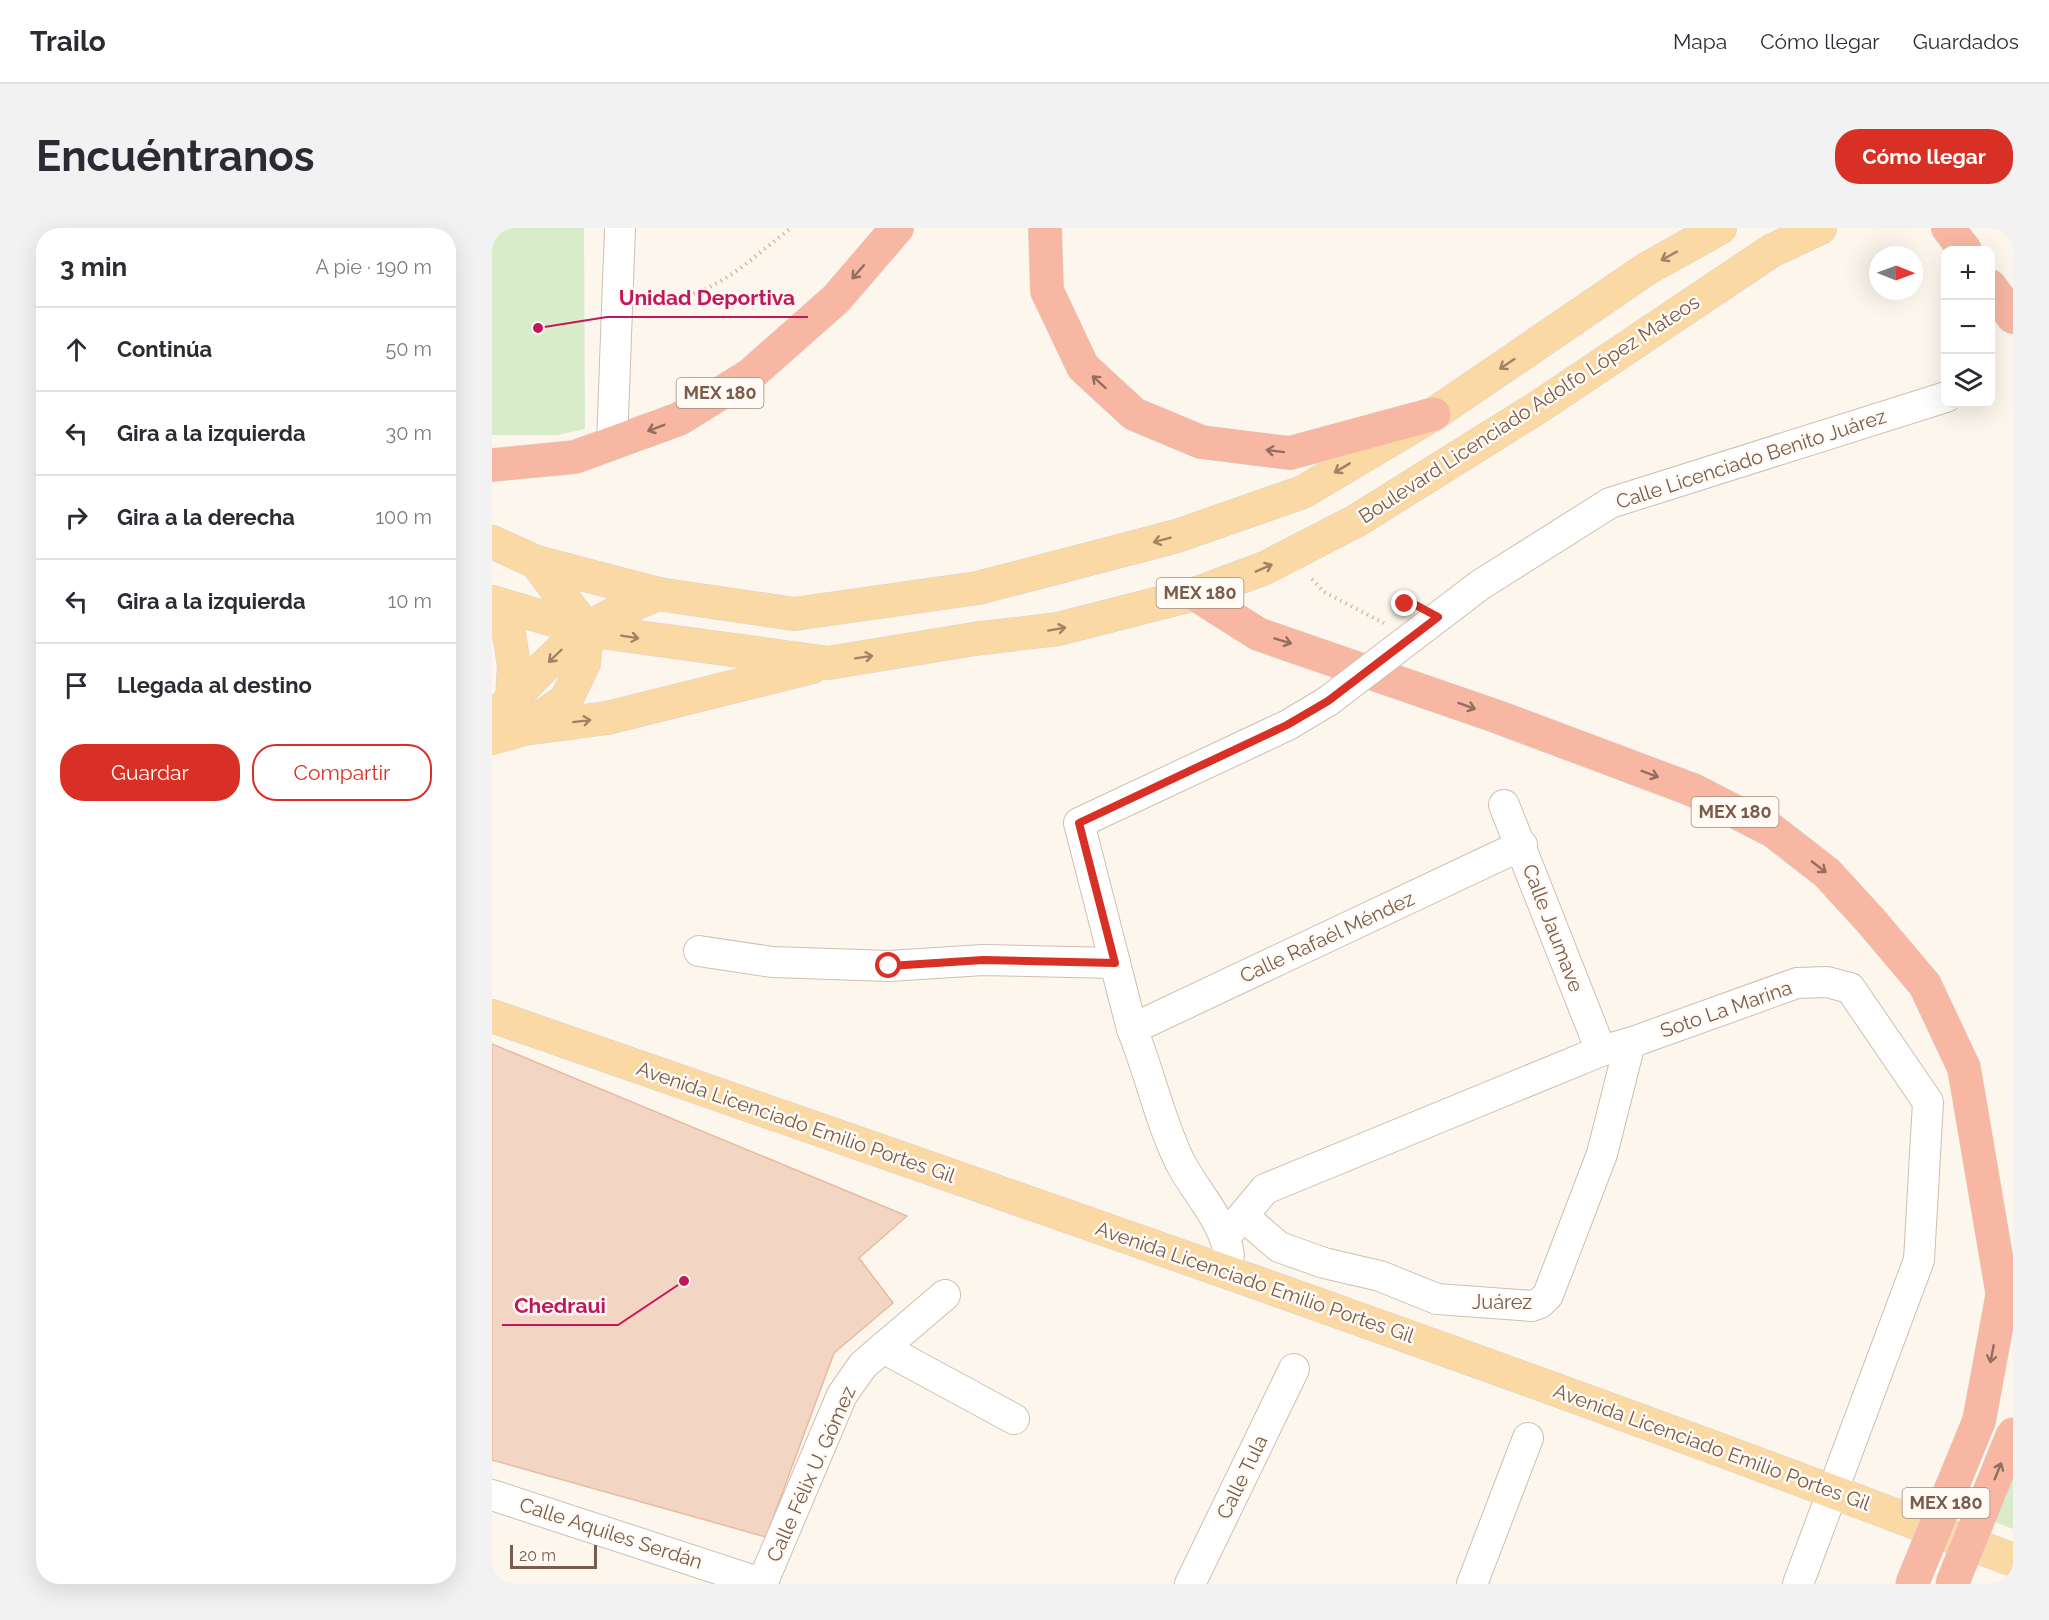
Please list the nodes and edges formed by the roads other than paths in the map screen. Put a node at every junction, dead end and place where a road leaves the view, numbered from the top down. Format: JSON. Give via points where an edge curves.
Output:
{"nodes":[{"id":1,"x":620,"y":228,"type":"edge"},
{"id":2,"x":897,"y":228,"type":"edge"},
{"id":3,"x":1045,"y":228,"type":"edge"},
{"id":4,"x":1720,"y":228,"type":"edge"},
{"id":5,"x":1820,"y":228,"type":"edge"},
{"id":6,"x":1948,"y":228,"type":"edge"},
{"id":7,"x":1766,"y":240,"type":"edge"},
{"id":8,"x":1962,"y":246,"type":"edge"},
{"id":9,"x":1995,"y":293,"type":"edge"},
{"id":10,"x":2013,"y":317,"type":"edge"},
{"id":11,"x":1941,"y":399,"type":"edge"},
{"id":12,"x":1434,"y":414,"type":"junction"},
{"id":13,"x":612,"y":444,"type":"junction"},
{"id":14,"x":492,"y":465,"type":"edge"},
{"id":15,"x":492,"y":542,"type":"edge"},
{"id":16,"x":536,"y":562,"type":"junction"},
{"id":17,"x":658,"y":594,"type":"junction"},
{"id":18,"x":1195,"y":594,"type":"junction"},
{"id":19,"x":492,"y":603,"type":"edge"},
{"id":20,"x":586,"y":630,"type":"junction"},
{"id":21,"x":828,"y":663,"type":"junction"},
{"id":22,"x":509,"y":716,"type":"edge"},
{"id":23,"x":492,"y":738,"type":"edge"},
{"id":24,"x":1504,"y":805,"type":"dead end"},
{"id":25,"x":1522,"y":845,"type":"junction"},
{"id":26,"x":699,"y":951,"type":"dead end"},
{"id":27,"x":1115,"y":963,"type":"junction"},
{"id":28,"x":492,"y":1016,"type":"edge"},
{"id":29,"x":1132,"y":1029,"type":"junction"},
{"id":30,"x":1630,"y":1043,"type":"junction"},
{"id":31,"x":1601,"y":1051,"type":"junction"},
{"id":32,"x":2013,"y":1220,"type":"edge"},
{"id":33,"x":1234,"y":1226,"type":"junction"},
{"id":34,"x":1232,"y":1273,"type":"junction"},
{"id":35,"x":945,"y":1295,"type":"dead end"},
{"id":36,"x":2003,"y":1297,"type":"junction"},
{"id":37,"x":883,"y":1348,"type":"junction"},
{"id":38,"x":1294,"y":1369,"type":"dead end"},
{"id":39,"x":1014,"y":1419,"type":"dead end"},
{"id":40,"x":2013,"y":1433,"type":"edge"},
{"id":41,"x":1528,"y":1438,"type":"dead end"},
{"id":42,"x":1833,"y":1491,"type":"junction"},
{"id":43,"x":492,"y":1495,"type":"edge"},
{"id":44,"x":2013,"y":1560,"type":"edge"},
{"id":45,"x":691,"y":1572,"type":"edge"},
{"id":46,"x":763,"y":1584,"type":"edge"},
{"id":47,"x":1190,"y":1584,"type":"edge"},
{"id":48,"x":1472,"y":1584,"type":"edge"},
{"id":49,"x":1798,"y":1584,"type":"edge"},
{"id":50,"x":1912,"y":1584,"type":"edge"},
{"id":51,"x":1952,"y":1584,"type":"edge"}],
"edges":[{"from":1,"to":13,"type":"street"},
{"from":2,"to":13,"type":"highway","number":"MEX 180","one_way":true,"via":[[836,299],[750,375],[679,419]]},
{"from":12,"to":3,"type":"highway","one_way":true,"via":[[1290,453],[1202,442],[1134,414],[1083,367],[1047,291]]},
{"from":4,"to":12,"type":"main road","one_way":true,"via":[[1648,268]]},
{"from":5,"to":7,"type":"main road","name":"Boulevard Licenciado Adolfo López Mateos","number":"MEX 180"},
{"from":6,"to":8,"type":"highway"},
{"from":18,"to":7,"type":"main road","name":"Boulevard Licenciado Adolfo López Mateos","number":"MEX 180","one_way":true,"via":[[1265,568],[1356,521],[1540,406]]},
{"from":9,"to":10,"type":"highway"},
{"from":11,"to":27,"type":"street","name":"Calle Licenciado Benito Juárez","bridge":true,"via":[[1610,503],[1480,585],[1328,701],[1287,725],[1079,823]]},
{"from":12,"to":17,"type":"main road","one_way":true,"via":[[1303,492],[1177,536],[978,588],[794,614]]},
{"from":13,"to":14,"type":"highway","number":"MEX 180","via":[[575,456]]},
{"from":15,"to":16,"type":"main road"},
{"from":16,"to":17,"type":"main road"},
{"from":16,"to":20,"type":"main road"},
{"from":17,"to":20,"type":"main road","via":[[623,608]]},
{"from":21,"to":18,"type":"main road","name":"Boulevard Licenciado Adolfo López Mateos","number":"MEX 180","one_way":true,"via":[[1058,629]]},
{"from":18,"to":36,"type":"highway","number":"MEX 180","one_way":true,"via":[[1258,634],[1693,789],[1773,831],[1827,873],[1925,985],[1964,1068]]},
{"from":19,"to":20,"type":"main road","name":"Boulevard Licenciado Adolfo López Mateos","number":"MEX 180"},
{"from":19,"to":22,"type":"main road","via":[[509,634],[514,666]]},
{"from":20,"to":21,"type":"main road","name":"Boulevard Licenciado Adolfo López Mateos","number":"MEX 180","one_way":true},
{"from":20,"to":22,"type":"main road","via":[[556,654]]},
{"from":22,"to":21,"type":"main road","one_way":true,"via":[[607,718]]},
{"from":22,"to":23,"type":"main road"},
{"from":24,"to":25,"type":"street","name":"Calle Jaumave"},
{"from":25,"to":29,"type":"street","name":"Calle Rafaél Méndez"},
{"from":25,"to":31,"type":"street","name":"Calle Jaumave"},
{"from":26,"to":27,"type":"street","via":[[772,962],[877,966],[983,960]]},
{"from":27,"to":29,"type":"street","name":"Calle Licenciado Benito Juárez"},
{"from":28,"to":34,"type":"main road","name":"Avenida Licenciado Emilio Portes Gil"},
{"from":29,"to":33,"type":"street","name":"Calle Licenciado Benito Juárez","via":[[1158,1110],[1181,1163]]},
{"from":30,"to":31,"type":"street","name":"Soto La Marina"},
{"from":30,"to":33,"type":"street","name":"Juárez","via":[[1602,1154],[1548,1295],[1540,1303],[1497,1305],[1437,1299],[1380,1276],[1324,1263]]},
{"from":30,"to":42,"type":"street","name":"Soto La Marina","via":[[1797,983],[1827,982],[1850,988],[1929,1102],[1918,1260]]},
{"from":31,"to":33,"type":"street","name":"Soto La Marina","via":[[1265,1189]]},
{"from":32,"to":36,"type":"highway","number":"MEX 180"},
{"from":33,"to":34,"type":"street","name":"Calle Licenciado Benito Juárez"},
{"from":34,"to":42,"type":"main road","name":"Avenida Licenciado Emilio Portes Gil"},
{"from":35,"to":37,"type":"street","name":"Calle Félix U. Gómez"},
{"from":36,"to":50,"type":"highway","number":"MEX 180","one_way":true,"bridge":true,"via":[[1979,1421]]},
{"from":37,"to":39,"type":"street"},
{"from":37,"to":46,"type":"street","name":"Calle Félix U. Gómez","via":[[864,1365],[842,1395]]},
{"from":38,"to":47,"type":"street","name":"Calle Tula"},
{"from":51,"to":40,"type":"highway","number":"MEX 180","one_way":true,"bridge":true},
{"from":41,"to":48,"type":"street"},
{"from":42,"to":44,"type":"main road","name":"Avenida Licenciado Emilio Portes Gil"},
{"from":42,"to":49,"type":"street","name":"Soto La Marina"},
{"from":43,"to":45,"type":"street","name":"Calle Aquiles Serdán"},
{"from":45,"to":46,"type":"street","name":"Calle Aquiles Serdán"}]}
